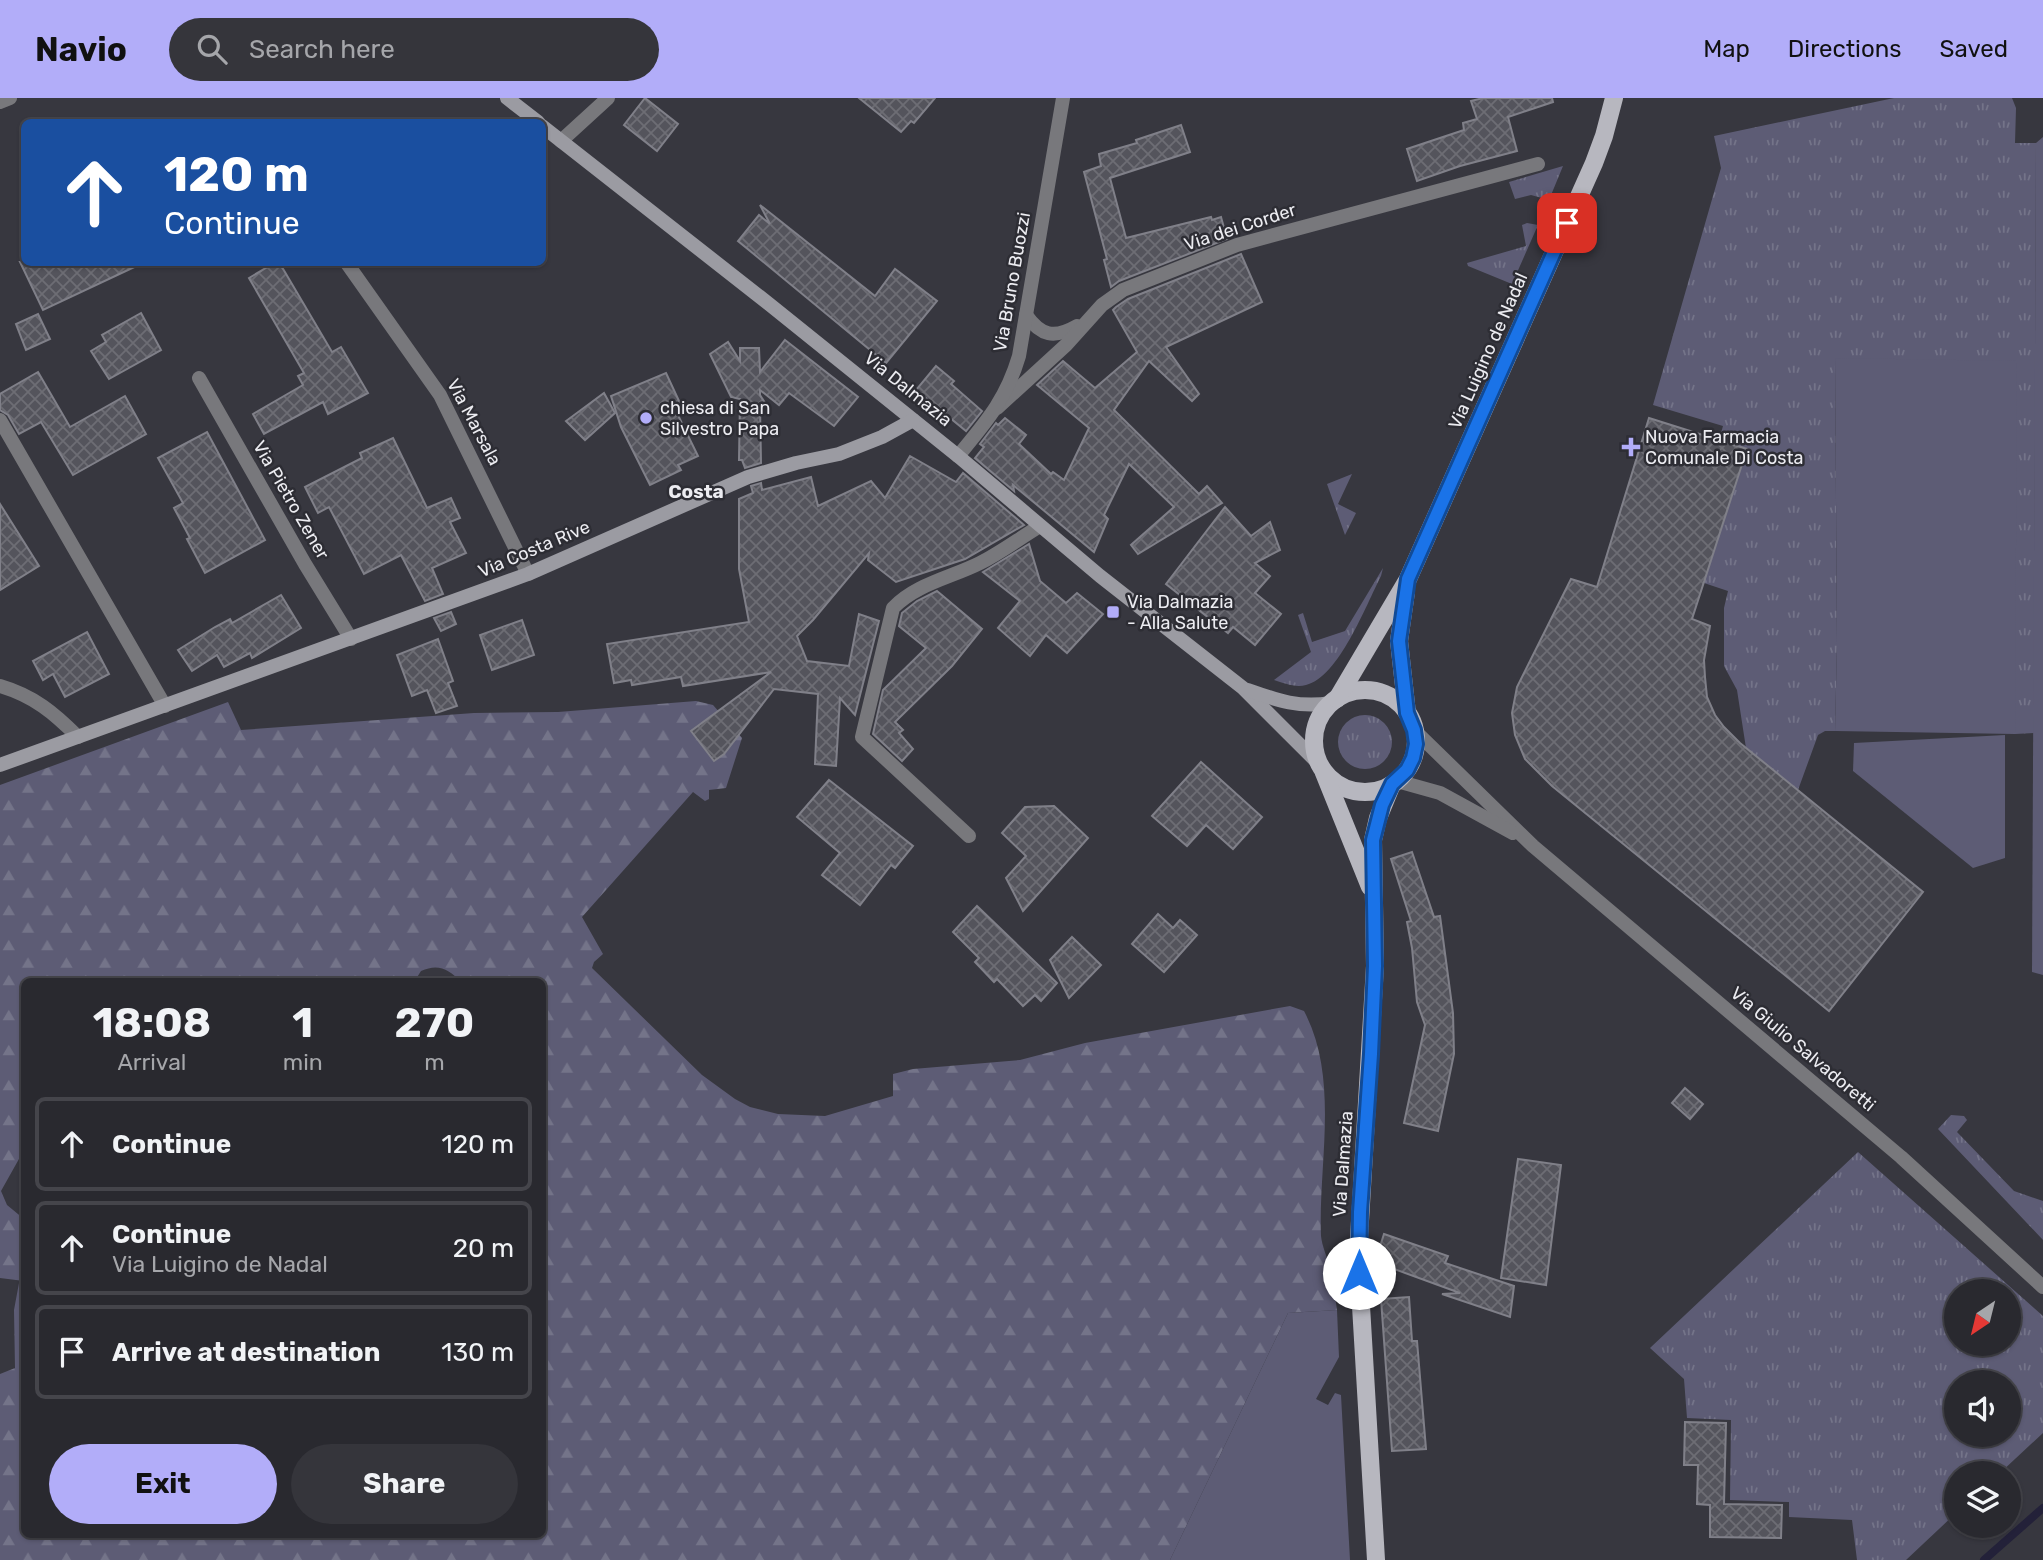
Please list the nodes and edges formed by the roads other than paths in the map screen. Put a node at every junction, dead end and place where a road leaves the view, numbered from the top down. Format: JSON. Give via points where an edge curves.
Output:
{"nodes":[{"id":1,"x":10,"y":98,"type":"edge"},
{"id":2,"x":507,"y":98,"type":"edge"},
{"id":3,"x":608,"y":98,"type":"edge"},
{"id":4,"x":1061,"y":98,"type":"edge"},
{"id":5,"x":1614,"y":98,"type":"edge"},
{"id":6,"x":0,"y":102,"type":"edge"},
{"id":7,"x":534,"y":119,"type":"edge"},
{"id":8,"x":546,"y":129,"type":"edge"},
{"id":9,"x":561,"y":141,"type":"junction"},
{"id":10,"x":1538,"y":164,"type":"dead end"},
{"id":11,"x":349,"y":266,"type":"edge"},
{"id":12,"x":1026,"y":315,"type":"junction"},
{"id":13,"x":1087,"y":320,"type":"junction"},
{"id":14,"x":200,"y":377,"type":"dead end"},
{"id":15,"x":997,"y":408,"type":"junction"},
{"id":16,"x":0,"y":420,"type":"edge"},
{"id":17,"x":913,"y":420,"type":"junction"},
{"id":18,"x":958,"y":456,"type":"junction"},
{"id":19,"x":1040,"y":526,"type":"junction"},
{"id":20,"x":528,"y":574,"type":"junction"},
{"id":21,"x":1408,"y":579,"type":"junction"},
{"id":22,"x":351,"y":639,"type":"junction"},
{"id":23,"x":0,"y":686,"type":"edge"},
{"id":24,"x":1243,"y":688,"type":"junction"},
{"id":25,"x":1334,"y":701,"type":"junction"},
{"id":26,"x":165,"y":706,"type":"junction"},
{"id":27,"x":1410,"y":721,"type":"junction"},
{"id":28,"x":78,"y":737,"type":"junction"},
{"id":29,"x":0,"y":765,"type":"edge"},
{"id":30,"x":1320,"y":767,"type":"junction"},
{"id":31,"x":1395,"y":783,"type":"junction"},
{"id":32,"x":969,"y":836,"type":"dead end"},
{"id":33,"x":1533,"y":846,"type":"junction"},
{"id":34,"x":1374,"y":897,"type":"junction"},
{"id":35,"x":2043,"y":1287,"type":"edge"},
{"id":36,"x":1376,"y":1560,"type":"edge"}],
"edges":[{"from":1,"to":6,"type":"street"},
{"from":2,"to":7,"type":"street"},
{"from":3,"to":9,"type":"street"},
{"from":4,"to":12,"type":"street","name":"Via Bruno Buozzi"},
{"from":5,"to":21,"type":"main road","name":"Via Luigino de Nadal","via":[[1594,163]]},
{"from":8,"to":9,"type":"street","name":"Via Dalmazia"},
{"from":9,"to":17,"type":"street","name":"Via Dalmazia"},
{"from":10,"to":13,"type":"street","name":"Via dei Corder","via":[[1237,245],[1111,296]]},
{"from":11,"to":20,"type":"street","name":"Via Marsala","via":[[440,395]]},
{"from":12,"to":13,"type":"street","via":[[1055,335]]},
{"from":12,"to":15,"type":"street","name":"Via Bruno Buozzi","via":[[1014,373]]},
{"from":13,"to":15,"type":"street","name":"Via dei Corder"},
{"from":14,"to":22,"type":"street","name":"Via Pietro Zener"},
{"from":15,"to":18,"type":"street","name":"Via Bruno Buozzi"},
{"from":16,"to":26,"type":"street"},
{"from":17,"to":18,"type":"street","name":"Via Dalmazia"},
{"from":17,"to":20,"type":"street","name":"Via Costa Rive","via":[[839,454],[748,477]]},
{"from":18,"to":19,"type":"street","name":"Via Dalmazia"},
{"from":19,"to":24,"type":"street","name":"Via Dalmazia"},
{"from":19,"to":32,"type":"street","via":[[979,564],[904,597],[893,608],[862,737]]},
{"from":20,"to":22,"type":"street","name":"Via Costa Rive"},
{"from":21,"to":25,"type":"main road","name":"Via Luigino de Nadal"},
{"from":21,"to":27,"type":"main road","name":"Via Luigino de Nadal","via":[[1399,641]]},
{"from":22,"to":26,"type":"street","name":"Via Costa Rive"},
{"from":23,"to":28,"type":"street","via":[[50,709]]},
{"from":24,"to":25,"type":"street","name":"Via Dalmazia","via":[[1296,705]]},
{"from":24,"to":30,"type":"street","name":"Via Dalmazia"},
{"from":25,"to":27,"type":"main road","via":[[1367,690],[1396,701]]},
{"from":25,"to":30,"type":"main road","via":[[1315,731]]},
{"from":26,"to":28,"type":"street","name":"Via Costa Rive"},
{"from":27,"to":31,"type":"main road","via":[[1416,744],[1413,758]]},
{"from":27,"to":33,"type":"street","name":"Via Giulio Salvadoretti"},
{"from":28,"to":29,"type":"street","name":"Via Costa Rive"},
{"from":30,"to":31,"type":"main road","via":[[1347,789],[1378,791]]},
{"from":30,"to":34,"type":"main road","name":"Via Dalmazia"},
{"from":31,"to":33,"type":"street","name":"Via Giulio Salvadoretti","via":[[1459,801]]},
{"from":31,"to":34,"type":"main road","name":"Via Dalmazia","via":[[1373,840]]},
{"from":33,"to":35,"type":"street","name":"Via Giulio Salvadoretti","via":[[1901,1157]]},
{"from":34,"to":36,"type":"main road","name":"Via Dalmazia","via":[[1374,991],[1359,1255]]}]}
